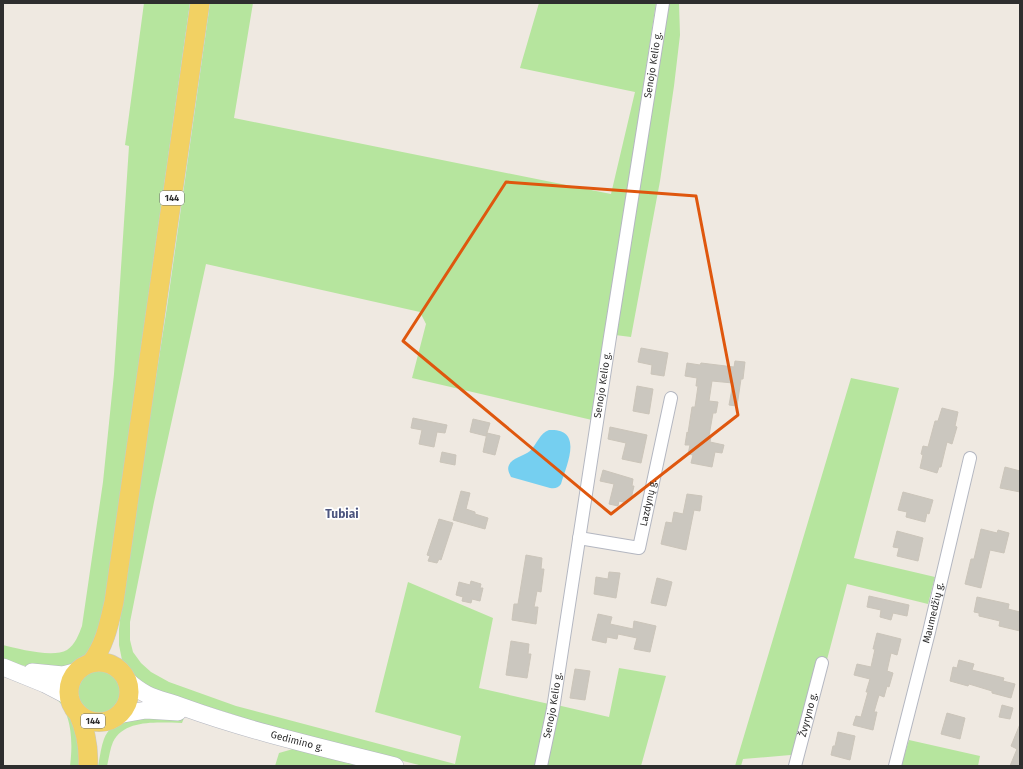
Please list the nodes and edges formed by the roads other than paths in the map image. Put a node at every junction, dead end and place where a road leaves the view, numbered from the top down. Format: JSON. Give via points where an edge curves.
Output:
{"nodes":[{"id":1,"x":200,"y":3,"type":"edge"},
{"id":2,"x":663,"y":3,"type":"edge"},
{"id":3,"x":671,"y":398,"type":"dead end"},
{"id":4,"x":970,"y":458,"type":"dead end"},
{"id":5,"x":579,"y":538,"type":"junction"},
{"id":6,"x":114,"y":602,"type":"junction"},
{"id":7,"x":822,"y":663,"type":"dead end"},
{"id":8,"x":4,"y":667,"type":"edge"},
{"id":9,"x":84,"y":667,"type":"junction"},
{"id":10,"x":125,"y":677,"type":"junction"},
{"id":11,"x":74,"y":705,"type":"junction"},
{"id":12,"x":201,"y":713,"type":"junction"},
{"id":13,"x":113,"y":717,"type":"junction"},
{"id":14,"x":88,"y":766,"type":"edge"},
{"id":15,"x":91,"y":766,"type":"edge"},
{"id":16,"x":395,"y":766,"type":"edge"},
{"id":17,"x":541,"y":766,"type":"edge"},
{"id":18,"x":795,"y":766,"type":"edge"},
{"id":19,"x":895,"y":766,"type":"edge"}],
"edges":[{"from":1,"to":6,"type":"main road","number":"144"},
{"from":2,"to":5,"type":"street","name":"Senojo Kelio g."},
{"from":3,"to":5,"type":"street","name":"Lazdynų g.","via":[[639,548]]},
{"from":4,"to":19,"type":"street","name":"Maumedžių g."},
{"from":5,"to":17,"type":"street","name":"Senojo Kelio g."},
{"from":6,"to":9,"type":"main road","number":"144","via":[[102,647]]},
{"from":6,"to":10,"type":"main road","number":"144","via":[[117,656]]},
{"from":7,"to":18,"type":"street","name":"Žvyryno g."},
{"from":8,"to":9,"type":"main road","via":[[56,675],[68,674]]},
{"from":8,"to":11,"type":"main road","via":[[45,684]]},
{"from":9,"to":10,"type":"main road","via":[[105,663],[118,669]]},
{"from":9,"to":11,"type":"main road","number":"144","via":[[70,685]]},
{"from":10,"to":12,"type":"main road","via":[[136,689],[151,697]]},
{"from":10,"to":13,"type":"main road","number":"144","via":[[128,700]]},
{"from":11,"to":13,"type":"main road","number":"144","via":[[89,720],[96,722]]},
{"from":11,"to":14,"type":"main road","number":"144","via":[[84,726]]},
{"from":12,"to":13,"type":"main road","via":[[146,710]]},
{"from":12,"to":16,"type":"main road","name":"Gedimino g.","via":[[287,739]]},
{"from":13,"to":15,"type":"main road","number":"144","via":[[98,742]]}]}
